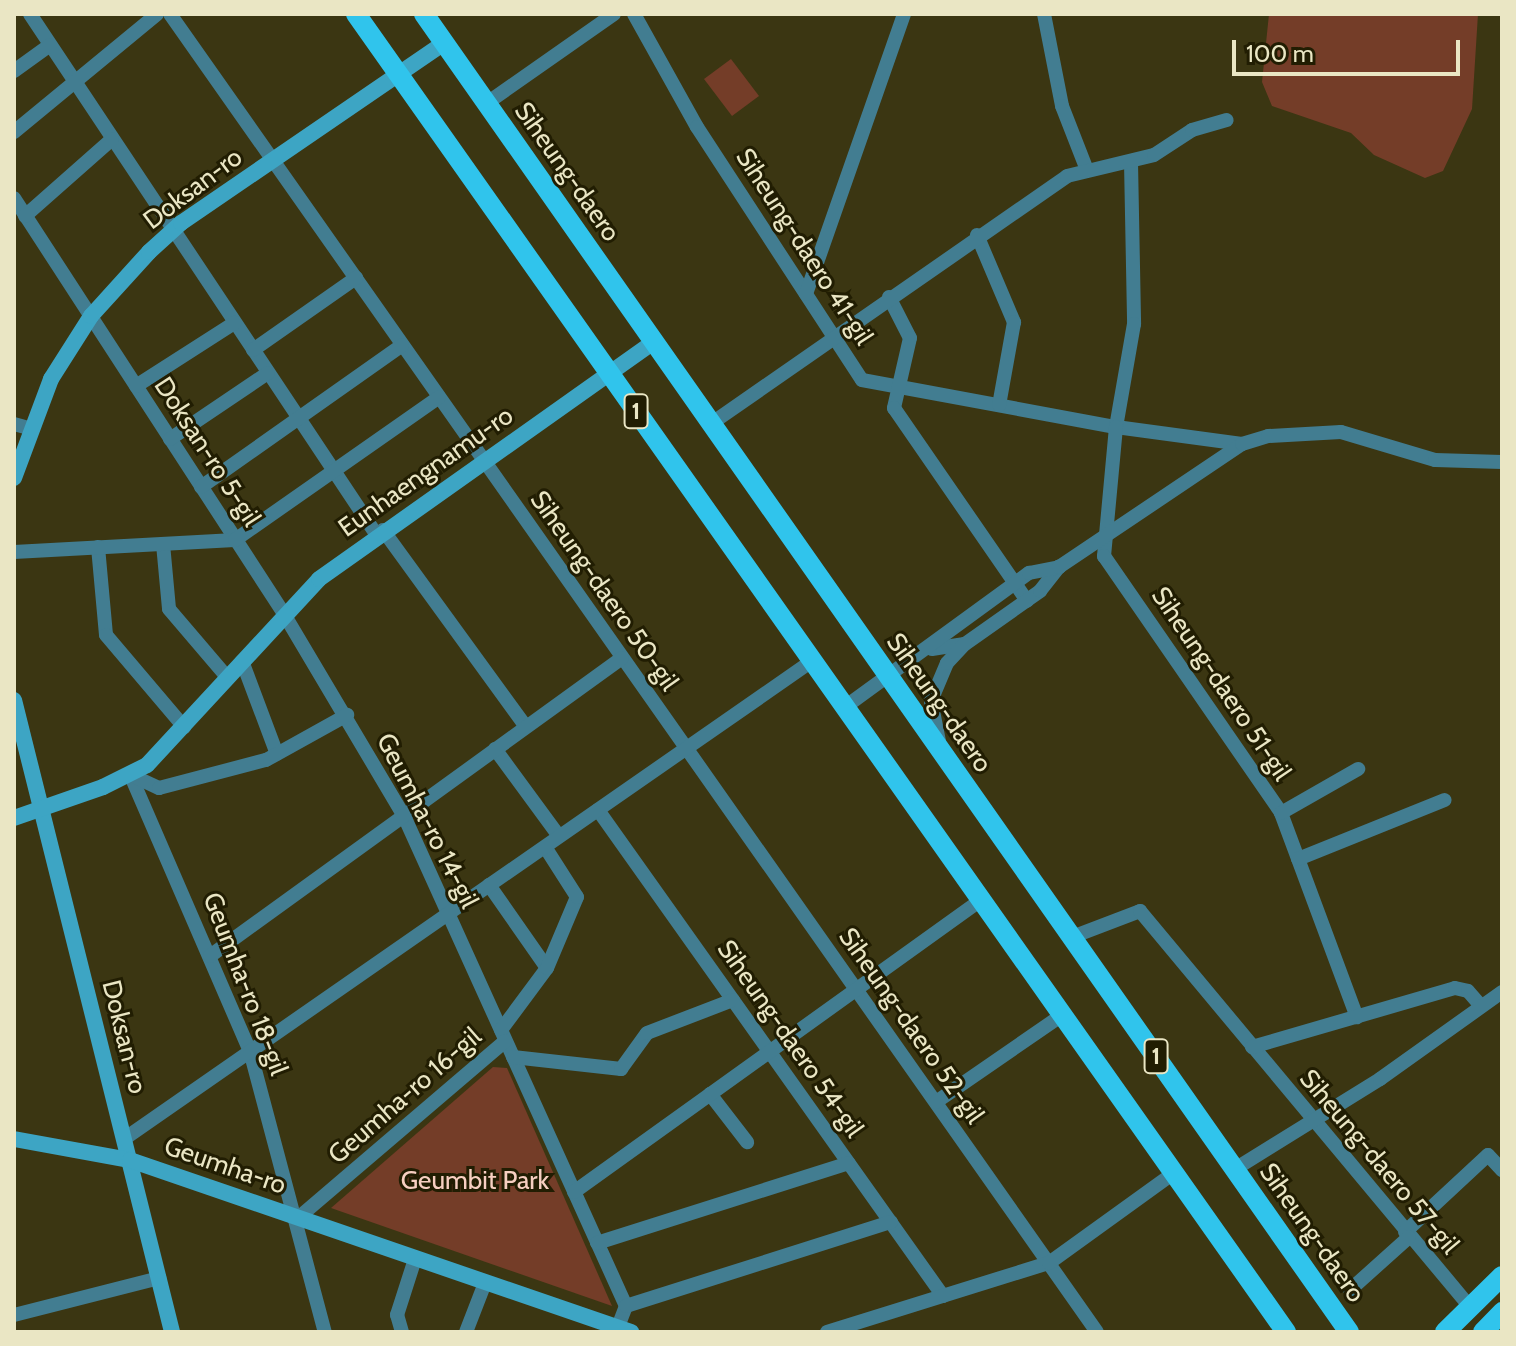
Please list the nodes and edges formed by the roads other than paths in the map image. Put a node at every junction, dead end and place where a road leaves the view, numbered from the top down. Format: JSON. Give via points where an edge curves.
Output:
{"nodes":[{"id":1,"x":30,"y":14,"type":"edge"},
{"id":2,"x":157,"y":14,"type":"edge"},
{"id":3,"x":170,"y":14,"type":"edge"},
{"id":4,"x":356,"y":14,"type":"edge"},
{"id":5,"x":424,"y":14,"type":"edge"},
{"id":6,"x":614,"y":14,"type":"edge"},
{"id":7,"x":634,"y":14,"type":"edge"},
{"id":8,"x":904,"y":14,"type":"edge"},
{"id":9,"x":1044,"y":14,"type":"edge"},
{"id":10,"x":444,"y":43,"type":"junction"},
{"id":11,"x":50,"y":45,"type":"junction"},
{"id":12,"x":14,"y":71,"type":"edge"},
{"id":13,"x":398,"y":74,"type":"junction"},
{"id":14,"x":74,"y":81,"type":"junction"},
{"id":15,"x":487,"y":103,"type":"junction"},
{"id":16,"x":1227,"y":120,"type":"dead end"},
{"id":17,"x":14,"y":132,"type":"edge"},
{"id":18,"x":112,"y":139,"type":"junction"},
{"id":19,"x":273,"y":159,"type":"junction"},
{"id":20,"x":1131,"y":162,"type":"junction"},
{"id":21,"x":1087,"y":170,"type":"junction"},
{"id":22,"x":14,"y":198,"type":"edge"},
{"id":23,"x":25,"y":216,"type":"junction"},
{"id":24,"x":172,"y":231,"type":"junction"},
{"id":25,"x":977,"y":235,"type":"junction"},
{"id":26,"x":356,"y":278,"type":"junction"},
{"id":27,"x":806,"y":294,"type":"junction"},
{"id":28,"x":889,"y":297,"type":"junction"},
{"id":29,"x":91,"y":316,"type":"junction"},
{"id":30,"x":234,"y":323,"type":"junction"},
{"id":31,"x":834,"y":337,"type":"junction"},
{"id":32,"x":654,"y":342,"type":"junction"},
{"id":33,"x":402,"y":345,"type":"junction"},
{"id":34,"x":253,"y":350,"type":"junction"},
{"id":35,"x":268,"y":373,"type":"junction"},
{"id":36,"x":609,"y":373,"type":"junction"},
{"id":37,"x":136,"y":386,"type":"junction"},
{"id":38,"x":898,"y":387,"type":"junction"},
{"id":39,"x":439,"y":397,"type":"junction"},
{"id":40,"x":999,"y":405,"type":"junction"},
{"id":41,"x":298,"y":418,"type":"junction"},
{"id":42,"x":712,"y":423,"type":"junction"},
{"id":43,"x":22,"y":426,"type":"edge"},
{"id":44,"x":1116,"y":427,"type":"junction"},
{"id":45,"x":170,"y":439,"type":"junction"},
{"id":46,"x":1242,"y":444,"type":"junction"},
{"id":47,"x":483,"y":461,"type":"junction"},
{"id":48,"x":1502,"y":462,"type":"edge"},
{"id":49,"x":334,"y":471,"type":"junction"},
{"id":50,"x":14,"y":478,"type":"edge"},
{"id":51,"x":201,"y":487,"type":"junction"},
{"id":52,"x":380,"y":532,"type":"junction"},
{"id":53,"x":1105,"y":538,"type":"junction"},
{"id":54,"x":235,"y":540,"type":"junction"},
{"id":55,"x":163,"y":544,"type":"junction"},
{"id":56,"x":98,"y":547,"type":"junction"},
{"id":57,"x":14,"y":552,"type":"edge"},
{"id":58,"x":1059,"y":567,"type":"junction"},
{"id":59,"x":1015,"y":583,"type":"junction"},
{"id":60,"x":1027,"y":601,"type":"junction"},
{"id":61,"x":284,"y":614,"type":"junction"},
{"id":62,"x":965,"y":644,"type":"junction"},
{"id":63,"x":932,"y":649,"type":"junction"},
{"id":64,"x":622,"y":658,"type":"junction"},
{"id":65,"x":242,"y":661,"type":"junction"},
{"id":66,"x":812,"y":661,"type":"junction"},
{"id":67,"x":227,"y":677,"type":"junction"},
{"id":68,"x":889,"y":677,"type":"junction"},
{"id":69,"x":14,"y":700,"type":"edge"},
{"id":70,"x":845,"y":707,"type":"junction"},
{"id":71,"x":347,"y":715,"type":"junction"},
{"id":72,"x":184,"y":727,"type":"junction"},
{"id":73,"x":526,"y":727,"type":"junction"},
{"id":74,"x":495,"y":749,"type":"junction"},
{"id":75,"x":686,"y":749,"type":"junction"},
{"id":76,"x":942,"y":753,"type":"junction"},
{"id":77,"x":277,"y":754,"type":"junction"},
{"id":78,"x":21,"y":756,"type":"edge"},
{"id":79,"x":1358,"y":769,"type":"dead end"},
{"id":80,"x":130,"y":774,"type":"junction"},
{"id":81,"x":1445,"y":800,"type":"dead end"},
{"id":82,"x":42,"y":809,"type":"junction"},
{"id":83,"x":598,"y":810,"type":"junction"},
{"id":84,"x":1281,"y":813,"type":"junction"},
{"id":85,"x":404,"y":816,"type":"junction"},
{"id":86,"x":14,"y":818,"type":"edge"},
{"id":87,"x":559,"y":836,"type":"junction"},
{"id":88,"x":545,"y":847,"type":"junction"},
{"id":89,"x":1298,"y":859,"type":"junction"},
{"id":90,"x":489,"y":885,"type":"junction"},
{"id":91,"x":981,"y":900,"type":"junction"},
{"id":92,"x":448,"y":914,"type":"junction"},
{"id":93,"x":1072,"y":937,"type":"junction"},
{"id":94,"x":210,"y":956,"type":"junction"},
{"id":95,"x":547,"y":968,"type":"junction"},
{"id":96,"x":856,"y":990,"type":"junction"},
{"id":97,"x":1502,"y":992,"type":"edge"},
{"id":98,"x":733,"y":1000,"type":"junction"},
{"id":99,"x":1480,"y":1005,"type":"junction"},
{"id":100,"x":1062,"y":1015,"type":"junction"},
{"id":101,"x":1357,"y":1017,"type":"junction"},
{"id":102,"x":503,"y":1036,"type":"junction"},
{"id":103,"x":1252,"y":1047,"type":"junction"},
{"id":104,"x":250,"y":1051,"type":"junction"},
{"id":105,"x":770,"y":1052,"type":"junction"},
{"id":106,"x":513,"y":1057,"type":"junction"},
{"id":107,"x":710,"y":1094,"type":"junction"},
{"id":108,"x":936,"y":1102,"type":"junction"},
{"id":109,"x":1312,"y":1123,"type":"junction"},
{"id":110,"x":14,"y":1139,"type":"edge"},
{"id":111,"x":124,"y":1139,"type":"junction"},
{"id":112,"x":747,"y":1142,"type":"dead end"},
{"id":113,"x":130,"y":1160,"type":"junction"},
{"id":114,"x":849,"y":1163,"type":"junction"},
{"id":115,"x":1235,"y":1169,"type":"junction"},
{"id":116,"x":1502,"y":1170,"type":"edge"},
{"id":117,"x":1174,"y":1173,"type":"junction"},
{"id":118,"x":574,"y":1192,"type":"junction"},
{"id":119,"x":298,"y":1218,"type":"junction"},
{"id":120,"x":891,"y":1222,"type":"junction"},
{"id":121,"x":1407,"y":1234,"type":"junction"},
{"id":122,"x":597,"y":1243,"type":"junction"},
{"id":123,"x":415,"y":1259,"type":"junction"},
{"id":124,"x":1049,"y":1263,"type":"junction"},
{"id":125,"x":1502,"y":1276,"type":"edge"},
{"id":126,"x":159,"y":1278,"type":"junction"},
{"id":127,"x":485,"y":1283,"type":"junction"},
{"id":128,"x":1350,"y":1290,"type":"dead end"},
{"id":129,"x":943,"y":1296,"type":"junction"},
{"id":130,"x":626,"y":1306,"type":"junction"},
{"id":131,"x":1470,"y":1307,"type":"junction"},
{"id":132,"x":1502,"y":1312,"type":"edge"},
{"id":133,"x":14,"y":1315,"type":"edge"},
{"id":134,"x":625,"y":1330,"type":"edge"},
{"id":135,"x":1487,"y":1331,"type":"edge"},
{"id":136,"x":172,"y":1332,"type":"edge"},
{"id":137,"x":325,"y":1332,"type":"edge"},
{"id":138,"x":402,"y":1332,"type":"edge"},
{"id":139,"x":466,"y":1332,"type":"edge"},
{"id":140,"x":827,"y":1332,"type":"edge"},
{"id":141,"x":1097,"y":1332,"type":"edge"},
{"id":142,"x":1286,"y":1332,"type":"edge"},
{"id":143,"x":1349,"y":1332,"type":"edge"},
{"id":144,"x":1445,"y":1332,"type":"edge"}],
"edges":[{"from":1,"to":11,"type":"street"},
{"from":2,"to":14,"type":"street"},
{"from":3,"to":19,"type":"street","name":"Siheung-daero 50-gil"},
{"from":4,"to":13,"type":"main road","number":"1"},
{"from":5,"to":10,"type":"main road","name":"Siheung-daero","number":"1"},
{"from":6,"to":15,"type":"street","name":"Siheung-daero"},
{"from":7,"to":27,"type":"street","name":"Siheung-daero 41-gil","via":[[697,127]]},
{"from":8,"to":27,"type":"street"},
{"from":9,"to":21,"type":"street","via":[[1062,106]]},
{"from":10,"to":13,"type":"main road","name":"Doksan-ro"},
{"from":10,"to":15,"type":"main road","name":"Siheung-daero","number":"1"},
{"from":11,"to":12,"type":"street"},
{"from":11,"to":14,"type":"street"},
{"from":13,"to":19,"type":"main road","name":"Doksan-ro"},
{"from":13,"to":36,"type":"main road","number":"1"},
{"from":14,"to":17,"type":"street"},
{"from":14,"to":18,"type":"street"},
{"from":15,"to":32,"type":"main road","name":"Siheung-daero","number":"1"},
{"from":16,"to":20,"type":"street","via":[[1192,130],[1166,150]]},
{"from":18,"to":23,"type":"street"},
{"from":18,"to":24,"type":"street"},
{"from":19,"to":24,"type":"main road","name":"Doksan-ro"},
{"from":19,"to":26,"type":"street","name":"Siheung-daero 50-gil"},
{"from":20,"to":21,"type":"street"},
{"from":20,"to":44,"type":"street","name":"Siheung-daero 51-gil","via":[[1134,324]]},
{"from":21,"to":25,"type":"street","via":[[1067,176]]},
{"from":22,"to":23,"type":"street","name":"Doksan-ro 5-gil"},
{"from":23,"to":29,"type":"street","name":"Doksan-ro 5-gil"},
{"from":24,"to":29,"type":"main road","name":"Doksan-ro"},
{"from":24,"to":30,"type":"street"},
{"from":25,"to":28,"type":"street"},
{"from":25,"to":40,"type":"street","via":[[1014,322]]},
{"from":26,"to":33,"type":"street","name":"Siheung-daero 50-gil"},
{"from":26,"to":34,"type":"street"},
{"from":27,"to":31,"type":"street","name":"Siheung-daero 41-gil"},
{"from":28,"to":31,"type":"street"},
{"from":28,"to":38,"type":"street","via":[[910,338]]},
{"from":29,"to":37,"type":"street","name":"Doksan-ro 5-gil"},
{"from":29,"to":43,"type":"main road","name":"Doksan-ro"},
{"from":30,"to":34,"type":"street"},
{"from":30,"to":37,"type":"street"},
{"from":31,"to":38,"type":"street","name":"Siheung-daero 41-gil","via":[[862,380]]},
{"from":31,"to":42,"type":"street"},
{"from":32,"to":36,"type":"main road","name":"Eunhaengnamu-ro"},
{"from":32,"to":42,"type":"main road","name":"Siheung-daero","number":"1"},
{"from":33,"to":39,"type":"street","name":"Siheung-daero 50-gil"},
{"from":33,"to":41,"type":"street"},
{"from":34,"to":35,"type":"street"},
{"from":35,"to":41,"type":"street"},
{"from":35,"to":45,"type":"street"},
{"from":36,"to":47,"type":"main road","name":"Eunhaengnamu-ro"},
{"from":36,"to":66,"type":"main road","number":"1"},
{"from":37,"to":45,"type":"street","name":"Doksan-ro 5-gil"},
{"from":38,"to":40,"type":"street","name":"Siheung-daero 41-gil"},
{"from":38,"to":59,"type":"street","via":[[894,408]]},
{"from":39,"to":47,"type":"street","name":"Siheung-daero 50-gil"},
{"from":39,"to":49,"type":"street"},
{"from":40,"to":44,"type":"street","name":"Siheung-daero 41-gil"},
{"from":41,"to":49,"type":"street"},
{"from":41,"to":51,"type":"street"},
{"from":42,"to":68,"type":"main road","name":"Siheung-daero","number":"1"},
{"from":43,"to":50,"type":"main road","name":"Doksan-ro"},
{"from":44,"to":46,"type":"street","name":"Siheung-daero 41-gil"},
{"from":44,"to":53,"type":"street","name":"Siheung-daero 51-gil"},
{"from":45,"to":51,"type":"street","name":"Doksan-ro 5-gil"},
{"from":46,"to":48,"type":"street","via":[[1268,436],[1341,432],[1435,460]]},
{"from":46,"to":53,"type":"street"},
{"from":47,"to":52,"type":"main road","name":"Eunhaengnamu-ro"},
{"from":47,"to":64,"type":"street","name":"Siheung-daero 50-gil"},
{"from":49,"to":52,"type":"street"},
{"from":49,"to":54,"type":"street"},
{"from":51,"to":54,"type":"street","name":"Doksan-ro 5-gil"},
{"from":52,"to":61,"type":"main road","name":"Eunhaengnamu-ro"},
{"from":52,"to":73,"type":"street"},
{"from":53,"to":58,"type":"street"},
{"from":53,"to":84,"type":"street","name":"Siheung-daero 51-gil","via":[[1104,556]]},
{"from":54,"to":55,"type":"street"},
{"from":54,"to":61,"type":"street","name":"Doksan-ro 5-gil"},
{"from":55,"to":56,"type":"street"},
{"from":55,"to":67,"type":"street","via":[[169,609]]},
{"from":56,"to":57,"type":"street"},
{"from":56,"to":72,"type":"street","via":[[106,635]]},
{"from":58,"to":59,"type":"street","via":[[1029,573]]},
{"from":58,"to":60,"type":"street"},
{"from":59,"to":60,"type":"street"},
{"from":59,"to":63,"type":"street","via":[[950,628]]},
{"from":60,"to":62,"type":"street"},
{"from":61,"to":65,"type":"main road","name":"Eunhaengnamu-ro"},
{"from":61,"to":71,"type":"street","name":"Geumha-ro 14-gil"},
{"from":62,"to":63,"type":"street"},
{"from":62,"to":76,"type":"street","via":[[947,663],[931,701]]},
{"from":63,"to":68,"type":"street"},
{"from":64,"to":73,"type":"street"},
{"from":64,"to":75,"type":"street","name":"Siheung-daero 50-gil"},
{"from":65,"to":67,"type":"main road","name":"Eunhaengnamu-ro"},
{"from":65,"to":77,"type":"street"},
{"from":66,"to":70,"type":"main road","number":"1"},
{"from":66,"to":75,"type":"street"},
{"from":67,"to":72,"type":"main road","name":"Eunhaengnamu-ro"},
{"from":68,"to":70,"type":"street"},
{"from":68,"to":76,"type":"main road","name":"Siheung-daero","number":"1"},
{"from":69,"to":78,"type":"main road","name":"Doksan-ro"},
{"from":70,"to":91,"type":"main road","number":"1"},
{"from":71,"to":77,"type":"street"},
{"from":71,"to":85,"type":"street","name":"Geumha-ro 14-gil"},
{"from":72,"to":80,"type":"main road","name":"Eunhaengnamu-ro"},
{"from":73,"to":74,"type":"street"},
{"from":74,"to":85,"type":"street"},
{"from":74,"to":87,"type":"street"},
{"from":75,"to":83,"type":"street"},
{"from":75,"to":96,"type":"street","name":"Siheung-daero 52-gil"},
{"from":76,"to":93,"type":"main road","name":"Siheung-daero","number":"1"},
{"from":77,"to":80,"type":"street","via":[[159,788]]},
{"from":78,"to":82,"type":"main road","name":"Doksan-ro"},
{"from":79,"to":84,"type":"street"},
{"from":80,"to":82,"type":"main road","name":"Eunhaengnamu-ro"},
{"from":80,"to":94,"type":"street","name":"Geumha-ro 18-gil"},
{"from":81,"to":89,"type":"street"},
{"from":82,"to":86,"type":"main road","name":"Eunhaengnamu-ro"},
{"from":82,"to":111,"type":"main road","name":"Doksan-ro"},
{"from":83,"to":87,"type":"street"},
{"from":83,"to":98,"type":"street","name":"Siheung-daero 54-gil"},
{"from":84,"to":89,"type":"street","name":"Siheung-daero 51-gil"},
{"from":85,"to":92,"type":"street","name":"Geumha-ro 14-gil"},
{"from":85,"to":94,"type":"street"},
{"from":87,"to":88,"type":"street"},
{"from":88,"to":90,"type":"street"},
{"from":88,"to":95,"type":"street","via":[[577,894]]},
{"from":89,"to":101,"type":"street"},
{"from":90,"to":92,"type":"street"},
{"from":90,"to":95,"type":"street"},
{"from":91,"to":96,"type":"street"},
{"from":91,"to":100,"type":"main road","number":"1"},
{"from":92,"to":102,"type":"street","name":"Geumha-ro 14-gil"},
{"from":92,"to":104,"type":"street"},
{"from":93,"to":103,"type":"street","name":"Siheung-daero 57-gil","via":[[1140,911]]},
{"from":93,"to":115,"type":"main road","name":"Siheung-daero","number":"1"},
{"from":94,"to":104,"type":"street","name":"Geumha-ro 18-gil"},
{"from":95,"to":102,"type":"street"},
{"from":96,"to":105,"type":"street"},
{"from":96,"to":108,"type":"street","name":"Siheung-daero 52-gil"},
{"from":97,"to":99,"type":"street"},
{"from":98,"to":105,"type":"street","name":"Siheung-daero 54-gil"},
{"from":98,"to":106,"type":"street","via":[[647,1033],[621,1069]]},
{"from":99,"to":101,"type":"street","name":"Siheung-daero 57-gil","via":[[1468,991],[1455,988]]},
{"from":99,"to":109,"type":"street"},
{"from":100,"to":108,"type":"street"},
{"from":100,"to":117,"type":"main road","number":"1"},
{"from":101,"to":103,"type":"street","name":"Siheung-daero 57-gil"},
{"from":102,"to":106,"type":"street","name":"Geumha-ro 14-gil"},
{"from":102,"to":119,"type":"street","name":"Geumha-ro 16-gil"},
{"from":103,"to":109,"type":"street","name":"Siheung-daero 57-gil"},
{"from":104,"to":111,"type":"street"},
{"from":104,"to":119,"type":"street","name":"Geumha-ro 18-gil"},
{"from":105,"to":107,"type":"street"},
{"from":105,"to":114,"type":"street","name":"Siheung-daero 54-gil"},
{"from":106,"to":118,"type":"street","name":"Geumha-ro 14-gil"},
{"from":107,"to":112,"type":"street"},
{"from":107,"to":118,"type":"street"},
{"from":108,"to":124,"type":"street","name":"Siheung-daero 52-gil"},
{"from":109,"to":115,"type":"street"},
{"from":109,"to":121,"type":"street","name":"Siheung-daero 57-gil"},
{"from":110,"to":113,"type":"main road","name":"Geumha-ro"},
{"from":111,"to":113,"type":"main road","name":"Doksan-ro"},
{"from":113,"to":119,"type":"main road","name":"Geumha-ro"},
{"from":113,"to":126,"type":"main road","name":"Doksan-ro"},
{"from":114,"to":120,"type":"street","name":"Siheung-daero 54-gil"},
{"from":114,"to":122,"type":"street"},
{"from":115,"to":143,"type":"main road","name":"Siheung-daero","number":"1"},
{"from":116,"to":121,"type":"street","via":[[1488,1155]]},
{"from":117,"to":124,"type":"street"},
{"from":117,"to":142,"type":"main road","number":"1"},
{"from":118,"to":122,"type":"street","name":"Geumha-ro 14-gil"},
{"from":119,"to":123,"type":"main road","name":"Geumha-ro"},
{"from":119,"to":137,"type":"street","name":"Geumha-ro 18-gil"},
{"from":120,"to":129,"type":"street","name":"Siheung-daero 54-gil"},
{"from":120,"to":130,"type":"street"},
{"from":121,"to":128,"type":"street"},
{"from":121,"to":131,"type":"street","name":"Siheung-daero 57-gil"},
{"from":122,"to":130,"type":"street","name":"Geumha-ro 14-gil"},
{"from":123,"to":127,"type":"main road","name":"Geumha-ro"},
{"from":123,"to":138,"type":"street","via":[[397,1315]]},
{"from":124,"to":129,"type":"street"},
{"from":124,"to":141,"type":"street","name":"Siheung-daero 52-gil"},
{"from":125,"to":131,"type":"main road"},
{"from":126,"to":133,"type":"street"},
{"from":126,"to":136,"type":"main road","name":"Doksan-ro"},
{"from":127,"to":134,"type":"main road","name":"Geumha-ro"},
{"from":127,"to":139,"type":"street"},
{"from":129,"to":140,"type":"street"},
{"from":130,"to":134,"type":"street"},
{"from":131,"to":144,"type":"main road"},
{"from":132,"to":135,"type":"main road"}]}
